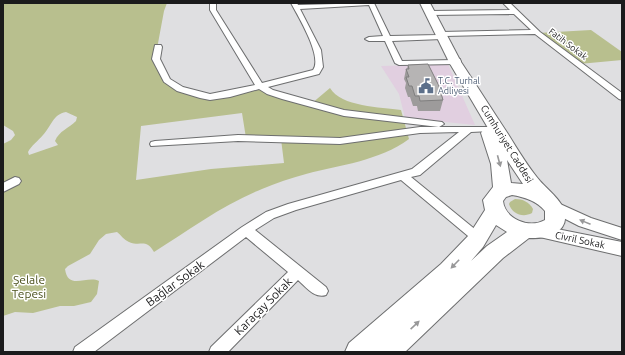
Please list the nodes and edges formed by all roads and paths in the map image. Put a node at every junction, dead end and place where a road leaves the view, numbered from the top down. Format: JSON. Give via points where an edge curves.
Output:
{"nodes":[{"id":1,"x":213,"y":3,"type":"edge"},
{"id":2,"x":371,"y":3,"type":"edge"},
{"id":3,"x":425,"y":3,"type":"edge"},
{"id":4,"x":506,"y":3,"type":"edge"},
{"id":5,"x":324,"y":4,"type":"edge"},
{"id":6,"x":295,"y":5,"type":"edge"},
{"id":7,"x":516,"y":12,"type":"junction"},
{"id":8,"x":430,"y":13,"type":"junction"},
{"id":9,"x":536,"y":32,"type":"junction"},
{"id":10,"x":442,"y":35,"type":"junction"},
{"id":11,"x":389,"y":39,"type":"junction"},
{"id":12,"x":369,"y":40,"type":"dead end"},
{"id":13,"x":158,"y":47,"type":"dead end"},
{"id":14,"x":455,"y":62,"type":"junction"},
{"id":15,"x":258,"y":85,"type":"junction"},
{"id":16,"x":622,"y":97,"type":"edge"},
{"id":17,"x":488,"y":129,"type":"junction"},
{"id":18,"x":469,"y":130,"type":"junction"},
{"id":19,"x":155,"y":144,"type":"dead end"},
{"id":20,"x":404,"y":177,"type":"junction"},
{"id":21,"x":15,"y":181,"type":"dead end"},
{"id":22,"x":3,"y":188,"type":"edge"},
{"id":23,"x":499,"y":200,"type":"junction"},
{"id":24,"x":548,"y":202,"type":"junction"},
{"id":25,"x":246,"y":230,"type":"junction"},
{"id":26,"x":531,"y":231,"type":"junction"},
{"id":27,"x":622,"y":234,"type":"edge"},
{"id":28,"x":478,"y":238,"type":"junction"},
{"id":29,"x":622,"y":248,"type":"edge"},
{"id":30,"x":297,"y":272,"type":"junction"},
{"id":31,"x":321,"y":291,"type":"dead end"},
{"id":32,"x":392,"y":350,"type":"edge"},
{"id":33,"x":81,"y":352,"type":"edge"},
{"id":34,"x":217,"y":352,"type":"edge"},
{"id":35,"x":358,"y":352,"type":"edge"}],
"edges":[{"from":1,"to":15,"type":"street","via":[[213,10]]},
{"from":2,"to":5,"type":"street"},
{"from":2,"to":11,"type":"street"},
{"from":3,"to":8,"type":"main road"},
{"from":4,"to":7,"type":"street","name":"Fatih Sokak"},
{"from":5,"to":6,"type":"street"},
{"from":6,"to":15,"type":"street","via":[[319,55],[319,70],[312,74]]},
{"from":7,"to":8,"type":"street"},
{"from":7,"to":9,"type":"street","name":"Fatih Sokak"},
{"from":8,"to":10,"type":"main road"},
{"from":9,"to":10,"type":"street"},
{"from":9,"to":16,"type":"street","name":"Fatih Sokak"},
{"from":10,"to":11,"type":"street"},
{"from":10,"to":14,"type":"main road"},
{"from":11,"to":12,"type":"street"},
{"from":11,"to":14,"type":"street","via":[[399,63]]},
{"from":13,"to":15,"type":"street","via":[[156,59],[167,80],[180,89],[210,97]]},
{"from":14,"to":17,"type":"highway","name":"Cumhuriyet Caddesi"},
{"from":14,"to":24,"type":"highway","name":"Cumhuriyet Caddesi","via":[[525,175]]},
{"from":15,"to":18,"type":"street","via":[[284,97],[344,113]]},
{"from":17,"to":18,"type":"street"},
{"from":17,"to":23,"type":"highway","name":"Cumhuriyet Caddesi","one_way":true,"via":[[500,164]]},
{"from":18,"to":19,"type":"street","via":[[420,130],[340,142],[238,138]]},
{"from":18,"to":20,"type":"street","name":"Bağlar Sokak","via":[[420,170]]},
{"from":20,"to":25,"type":"street","name":"Bağlar Sokak","via":[[292,207]]},
{"from":20,"to":28,"type":"street"},
{"from":21,"to":22,"type":"street"},
{"from":23,"to":24,"type":"highway","name":"Cumhuriyet Caddesi","via":[[517,189],[527,190]]},
{"from":23,"to":26,"type":"highway","via":[[501,218],[509,224]]},
{"from":23,"to":28,"type":"highway"},
{"from":24,"to":26,"type":"highway","name":"Cumhuriyet Caddesi","via":[[554,211],[554,222],[546,229]]},
{"from":27,"to":24,"type":"street","name":"Civril Sokak","one_way":true,"via":[[585,222]]},
{"from":25,"to":30,"type":"street","name":"Karaçay Sokak"},
{"from":25,"to":33,"type":"street","name":"Bağlar Sokak"},
{"from":26,"to":29,"type":"street","name":"Civril Sokak"},
{"from":32,"to":26,"type":"highway","name":"Cumhuriyet Caddesi","one_way":true,"via":[[494,252]]},
{"from":28,"to":35,"type":"highway","one_way":true,"via":[[450,270]]},
{"from":30,"to":31,"type":"street"},
{"from":30,"to":34,"type":"street","name":"Karaçay Sokak"}]}
